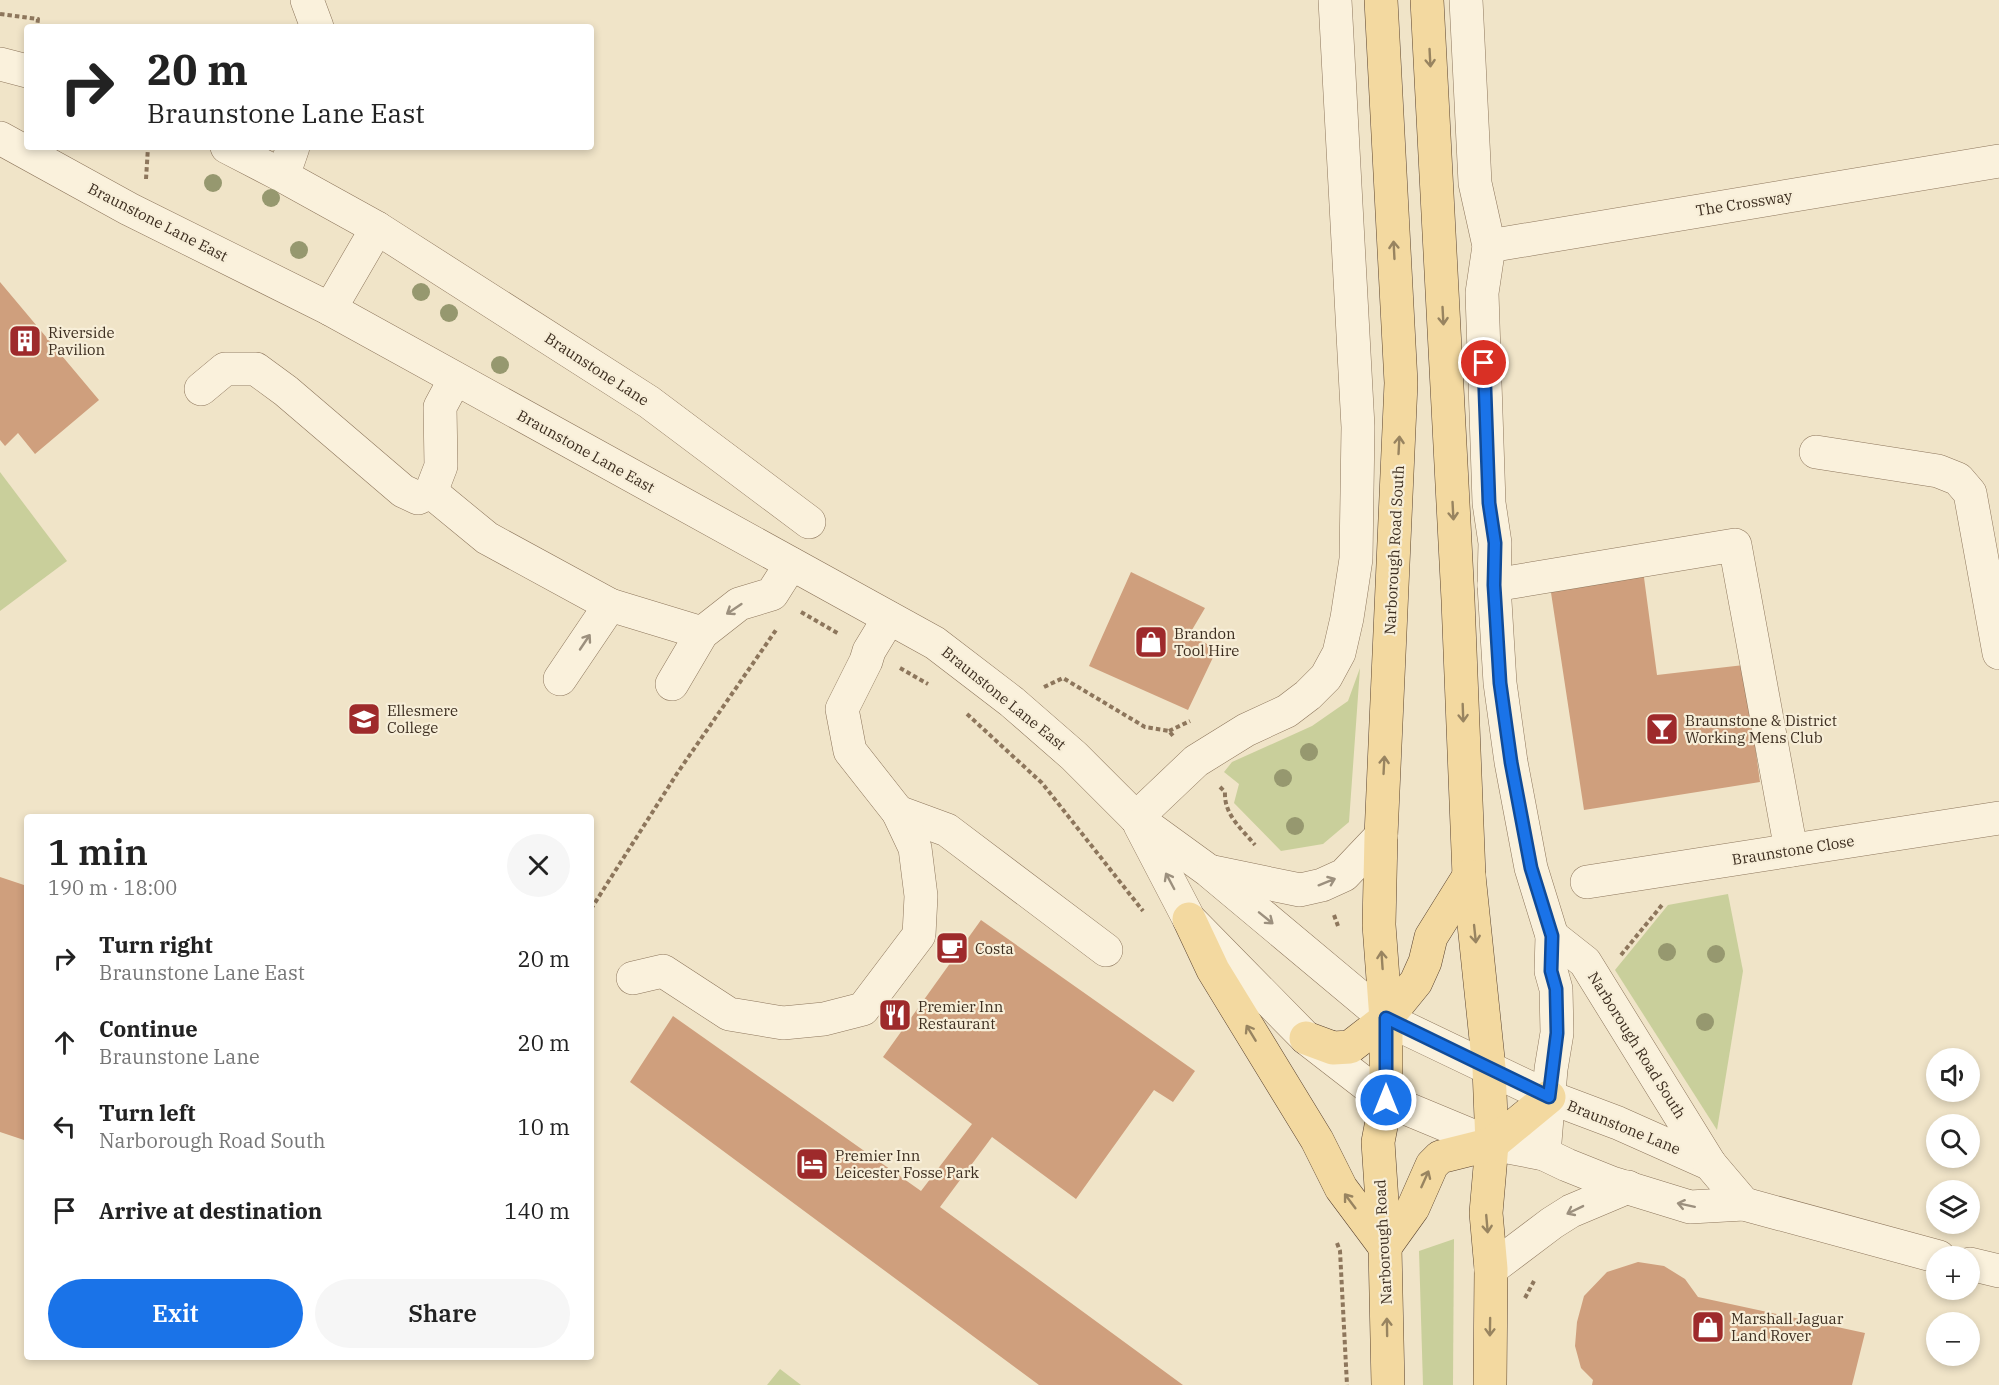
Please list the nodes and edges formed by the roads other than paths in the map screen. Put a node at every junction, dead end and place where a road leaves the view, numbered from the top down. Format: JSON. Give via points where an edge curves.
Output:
{"nodes":[{"id":1,"x":307,"y":0,"type":"edge"},
{"id":2,"x":1335,"y":0,"type":"edge"},
{"id":3,"x":1382,"y":0,"type":"edge"},
{"id":4,"x":1427,"y":0,"type":"edge"},
{"id":5,"x":1466,"y":0,"type":"edge"},
{"id":6,"x":316,"y":24,"type":"edge"},
{"id":7,"x":0,"y":64,"type":"edge"},
{"id":8,"x":24,"y":70,"type":"edge"},
{"id":9,"x":0,"y":138,"type":"edge"},
{"id":10,"x":240,"y":150,"type":"edge"},
{"id":11,"x":288,"y":161,"type":"edge"},
{"id":12,"x":1999,"y":161,"type":"edge"},
{"id":13,"x":377,"y":228,"type":"junction"},
{"id":14,"x":1489,"y":246,"type":"junction"},
{"id":15,"x":330,"y":309,"type":"junction"},
{"id":16,"x":455,"y":379,"type":"junction"},
{"id":17,"x":201,"y":389,"type":"dead end"},
{"id":18,"x":1816,"y":452,"type":"dead end"},
{"id":19,"x":431,"y":492,"type":"junction"},
{"id":20,"x":808,"y":522,"type":"dead end"},
{"id":21,"x":1495,"y":543,"type":"junction"},
{"id":22,"x":791,"y":564,"type":"junction"},
{"id":23,"x":1494,"y":585,"type":"junction"},
{"id":24,"x":610,"y":604,"type":"junction"},
{"id":25,"x":889,"y":618,"type":"junction"},
{"id":26,"x":702,"y":633,"type":"junction"},
{"id":27,"x":1999,"y":653,"type":"edge"},
{"id":28,"x":1461,"y":654,"type":"junction"},
{"id":29,"x":560,"y":679,"type":"dead end"},
{"id":30,"x":672,"y":684,"type":"dead end"},
{"id":31,"x":898,"y":812,"type":"junction"},
{"id":32,"x":1136,"y":818,"type":"junction"},
{"id":33,"x":1999,"y":818,"type":"edge"},
{"id":34,"x":1381,"y":836,"type":"junction"},
{"id":35,"x":1791,"y":850,"type":"junction"},
{"id":36,"x":1209,"y":871,"type":"junction"},
{"id":37,"x":1469,"y":876,"type":"junction"},
{"id":38,"x":1587,"y":882,"type":"dead end"},
{"id":39,"x":1190,"y":919,"type":"junction"},
{"id":40,"x":1552,"y":936,"type":"junction"},
{"id":41,"x":1106,"y":950,"type":"dead end"},
{"id":42,"x":633,"y":978,"type":"dead end"},
{"id":43,"x":1386,"y":1018,"type":"junction"},
{"id":44,"x":1306,"y":1038,"type":"junction"},
{"id":45,"x":1489,"y":1068,"type":"junction"},
{"id":46,"x":1549,"y":1097,"type":"junction"},
{"id":47,"x":1386,"y":1100,"type":"junction"},
{"id":48,"x":1492,"y":1144,"type":"junction"},
{"id":49,"x":1544,"y":1154,"type":"junction"},
{"id":50,"x":1710,"y":1164,"type":"junction"},
{"id":51,"x":1628,"y":1187,"type":"junction"},
{"id":52,"x":1744,"y":1204,"type":"junction"},
{"id":53,"x":1385,"y":1247,"type":"junction"},
{"id":54,"x":1926,"y":1253,"type":"edge"},
{"id":55,"x":1980,"y":1266,"type":"edge"},
{"id":56,"x":1491,"y":1269,"type":"junction"},
{"id":57,"x":1999,"y":1271,"type":"edge"},
{"id":58,"x":1388,"y":1385,"type":"edge"},
{"id":59,"x":1490,"y":1385,"type":"edge"}],
"edges":[{"from":1,"to":6,"type":"street"},
{"from":2,"to":32,"type":"street","via":[[1358,427],[1356,559],[1339,653],[1326,677],[1308,695],[1287,711],[1246,730],[1196,761]]},
{"from":34,"to":3,"type":"main road","name":"Narborough Road South","one_way":true,"via":[[1401,383]]},
{"from":4,"to":28,"type":"main road","one_way":true},
{"from":5,"to":14,"type":"street","via":[[1475,183]]},
{"from":7,"to":8,"type":"street"},
{"from":9,"to":15,"type":"street","name":"Braunstone Lane East","via":[[129,209]]},
{"from":10,"to":11,"type":"street","name":"Braunstone Lane"},
{"from":11,"to":13,"type":"street","name":"Braunstone Lane"},
{"from":12,"to":14,"type":"street","name":"The Crossway"},
{"from":13,"to":15,"type":"street"},
{"from":13,"to":20,"type":"street","name":"Braunstone Lane","via":[[649,402]]},
{"from":14,"to":21,"type":"street","via":[[1482,294],[1489,503]]},
{"from":15,"to":16,"type":"street","name":"Braunstone Lane East"},
{"from":16,"to":19,"type":"street","via":[[440,407],[441,466]]},
{"from":16,"to":22,"type":"street","name":"Braunstone Lane East"},
{"from":17,"to":19,"type":"street","via":[[225,369],[256,369],[403,491],[418,498]]},
{"from":18,"to":27,"type":"street","via":[[1938,471],[1958,479],[1970,493]]},
{"from":19,"to":24,"type":"street","via":[[487,538]]},
{"from":21,"to":23,"type":"street"},
{"from":21,"to":28,"type":"street"},
{"from":22,"to":25,"type":"street","name":"Braunstone Lane East"},
{"from":22,"to":26,"type":"street","one_way":true,"via":[[772,594],[739,604]]},
{"from":23,"to":35,"type":"street","via":[[1735,545]]},
{"from":23,"to":40,"type":"street","via":[[1500,683],[1511,762],[1531,868]]},
{"from":24,"to":26,"type":"street"},
{"from":29,"to":24,"type":"street","one_way":true},
{"from":25,"to":31,"type":"street","via":[[842,709],[850,751]]},
{"from":25,"to":32,"type":"street","name":"Braunstone Lane East","via":[[935,643],[1012,702]]},
{"from":26,"to":30,"type":"street"},
{"from":28,"to":37,"type":"main road","one_way":true},
{"from":31,"to":41,"type":"street","via":[[947,830]]},
{"from":31,"to":42,"type":"street","via":[[915,848],[921,896],[919,935],[863,1009],[824,1019],[783,1023],[729,1014],[663,971]]},
{"from":32,"to":36,"type":"street","name":"Braunstone Lane East"},
{"from":39,"to":32,"type":"street","name":"Braunstone Lane East","one_way":true},
{"from":33,"to":35,"type":"street","name":"Braunstone Close"},
{"from":36,"to":34,"type":"street","one_way":true,"via":[[1300,890],[1344,875]]},
{"from":43,"to":34,"type":"main road","name":"Narborough Road South","one_way":true,"via":[[1379,925]]},
{"from":35,"to":38,"type":"street","name":"Braunstone Close"},
{"from":36,"to":43,"type":"street","name":"Braunstone Lane East","one_way":true},
{"from":37,"to":43,"type":"main road","via":[[1431,937],[1416,982]]},
{"from":37,"to":45,"type":"main road","one_way":true},
{"from":39,"to":44,"type":"street","name":"Braunstone Lane East"},
{"from":53,"to":39,"type":"main road","one_way":true,"via":[[1341,1188],[1317,1140],[1213,970]]},
{"from":40,"to":46,"type":"street","via":[[1557,1033]]},
{"from":40,"to":50,"type":"street","name":"Narborough Road South","via":[[1585,962]]},
{"from":43,"to":44,"type":"main road","via":[[1350,1047],[1333,1048]]},
{"from":43,"to":45,"type":"street","name":"Braunstone Lane East"},
{"from":43,"to":47,"type":"main road","name":"Narborough Road South"},
{"from":44,"to":47,"type":"street","name":"Braunstone Lane East"},
{"from":45,"to":46,"type":"street","name":"Braunstone Lane"},
{"from":45,"to":48,"type":"main road"},
{"from":46,"to":48,"type":"main road"},
{"from":46,"to":49,"type":"street"},
{"from":46,"to":50,"type":"street","name":"Braunstone Lane"},
{"from":47,"to":48,"type":"street","name":"Braunstone Lane East"},
{"from":47,"to":53,"type":"main road","name":"Narborough Road","via":[[1378,1142]]},
{"from":48,"to":49,"type":"street"},
{"from":53,"to":48,"type":"main road","one_way":true,"via":[[1413,1208],[1440,1157]]},
{"from":48,"to":56,"type":"main road","one_way":true,"via":[[1486,1213]]},
{"from":49,"to":51,"type":"street"},
{"from":50,"to":52,"type":"street","name":"Braunstone Lane"},
{"from":52,"to":51,"type":"street","one_way":true,"via":[[1690,1207]]},
{"from":51,"to":56,"type":"street","one_way":true,"via":[[1562,1217]]},
{"from":52,"to":54,"type":"street"},
{"from":58,"to":53,"type":"main road","name":"Narborough Road","one_way":true},
{"from":55,"to":57,"type":"street"},
{"from":56,"to":59,"type":"main road","one_way":true}]}
